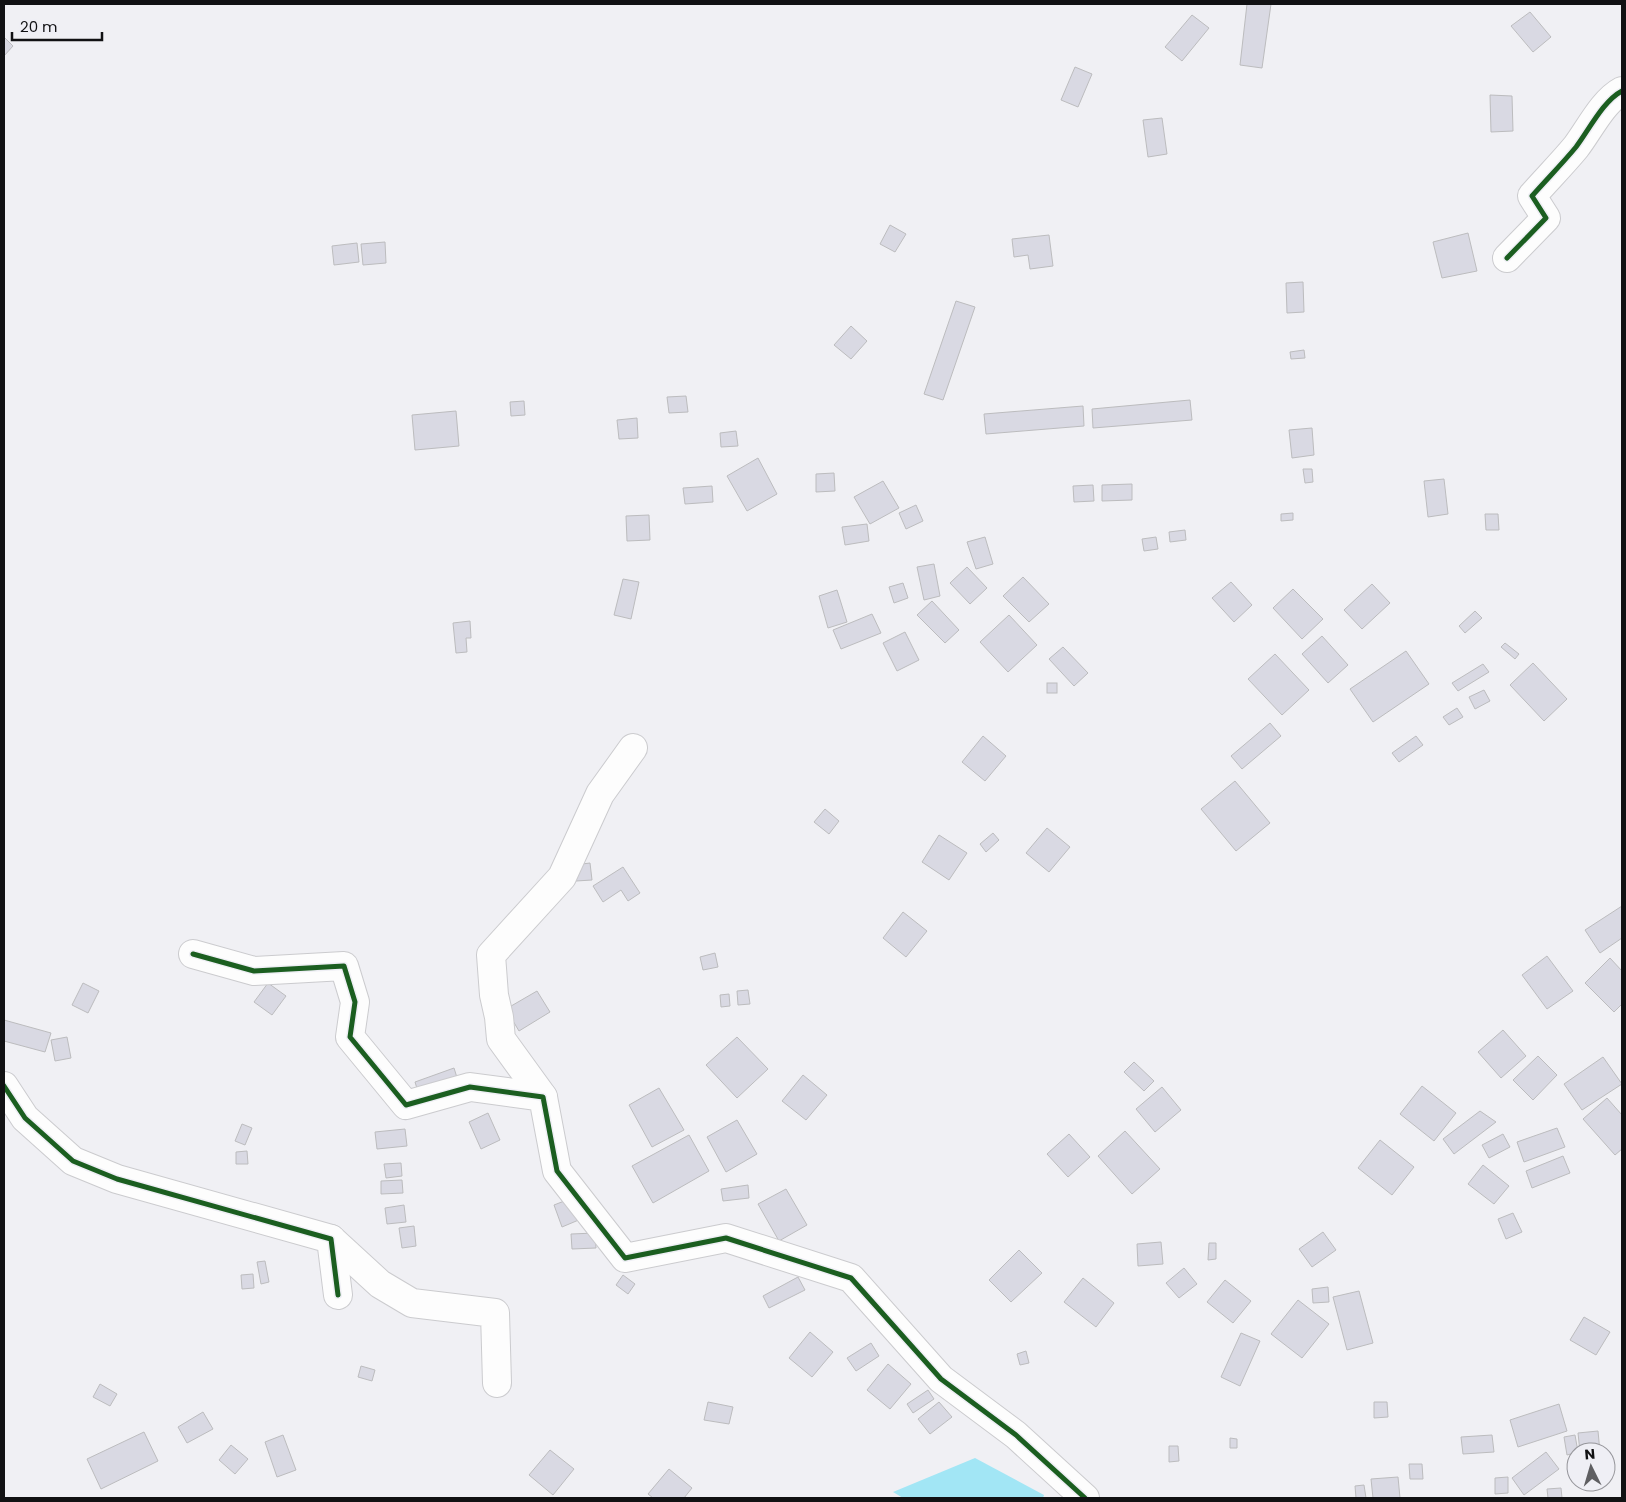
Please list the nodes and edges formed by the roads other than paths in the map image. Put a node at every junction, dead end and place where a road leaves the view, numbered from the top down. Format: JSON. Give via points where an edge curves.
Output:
{"nodes":[{"id":1,"x":1622,"y":92,"type":"edge"},
{"id":2,"x":1507,"y":258,"type":"dead end"},
{"id":3,"x":633,"y":748,"type":"dead end"},
{"id":4,"x":193,"y":954,"type":"dead end"},
{"id":5,"x":4,"y":1086,"type":"edge"},
{"id":6,"x":544,"y":1097,"type":"junction"},
{"id":7,"x":331,"y":1239,"type":"junction"},
{"id":8,"x":338,"y":1295,"type":"dead end"},
{"id":9,"x":498,"y":1383,"type":"dead end"},
{"id":10,"x":1085,"y":1498,"type":"edge"}],
"edges":[{"from":1,"to":2,"type":"street","via":[[1616,94],[1575,148],[1532,196],[1546,218]]},
{"from":3,"to":6,"type":"street","via":[[600,794],[562,877],[491,955],[501,1039]]},
{"from":4,"to":6,"type":"street","via":[[254,971],[344,966],[355,1002],[350,1037],[406,1105],[470,1087]]},
{"from":5,"to":7,"type":"street","via":[[25,1118],[73,1161],[117,1179]]},
{"from":6,"to":10,"type":"street","via":[[557,1171],[625,1258],[726,1238],[851,1278],[941,1379],[1016,1435]]},
{"from":7,"to":8,"type":"street"},
{"from":7,"to":9,"type":"street","via":[[380,1284],[412,1303],[495,1313]]}]}
